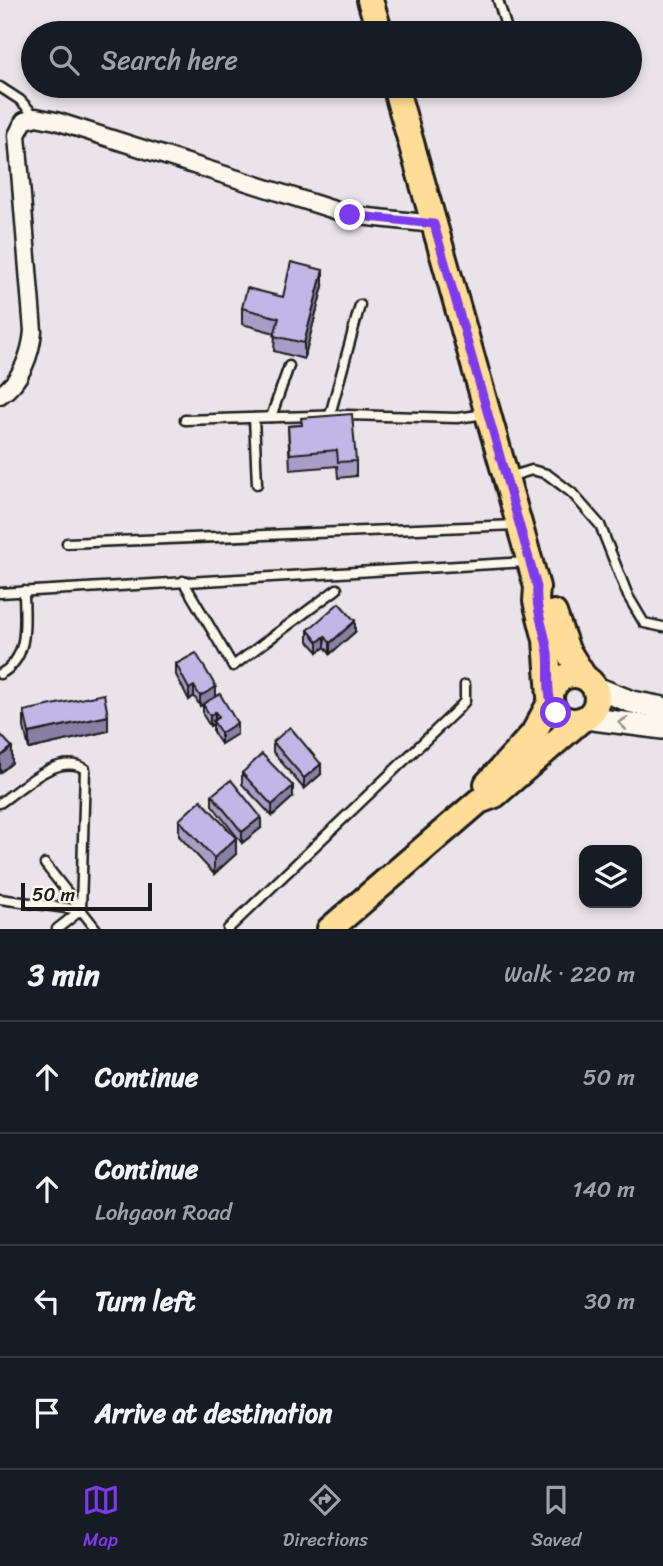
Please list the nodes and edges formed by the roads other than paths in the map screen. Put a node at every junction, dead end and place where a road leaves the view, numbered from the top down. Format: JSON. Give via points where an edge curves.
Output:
{"nodes":[{"id":1,"x":370,"y":0,"type":"edge"},
{"id":2,"x":498,"y":0,"type":"edge"},
{"id":3,"x":376,"y":21,"type":"edge"},
{"id":4,"x":504,"y":21,"type":"edge"},
{"id":5,"x":0,"y":87,"type":"edge"},
{"id":6,"x":398,"y":98,"type":"edge"},
{"id":7,"x":36,"y":117,"type":"junction"},
{"id":8,"x":434,"y":224,"type":"junction"},
{"id":9,"x":360,"y":304,"type":"dead end"},
{"id":10,"x":289,"y":366,"type":"dead end"},
{"id":11,"x":0,"y":395,"type":"edge"},
{"id":12,"x":488,"y":414,"type":"junction"},
{"id":13,"x":330,"y":415,"type":"junction"},
{"id":14,"x":271,"y":417,"type":"junction"},
{"id":15,"x":254,"y":418,"type":"junction"},
{"id":16,"x":185,"y":420,"type":"dead end"},
{"id":17,"x":506,"y":477,"type":"junction"},
{"id":18,"x":257,"y":484,"type":"dead end"},
{"id":19,"x":520,"y":525,"type":"junction"},
{"id":20,"x":67,"y":543,"type":"dead end"},
{"id":21,"x":530,"y":562,"type":"junction"},
{"id":22,"x":183,"y":581,"type":"junction"},
{"id":23,"x":537,"y":587,"type":"junction"},
{"id":24,"x":337,"y":589,"type":"dead end"},
{"id":25,"x":24,"y":591,"type":"junction"},
{"id":26,"x":0,"y":593,"type":"edge"},
{"id":27,"x":663,"y":627,"type":"edge"},
{"id":28,"x":0,"y":674,"type":"edge"},
{"id":29,"x":589,"y":682,"type":"junction"},
{"id":30,"x":465,"y":685,"type":"dead end"},
{"id":31,"x":551,"y":699,"type":"junction"},
{"id":32,"x":583,"y":719,"type":"junction"},
{"id":33,"x":662,"y":721,"type":"edge"},
{"id":34,"x":479,"y":801,"type":"junction"},
{"id":35,"x":0,"y":803,"type":"edge"},
{"id":36,"x":45,"y":864,"type":"dead end"},
{"id":37,"x":0,"y":899,"type":"edge"},
{"id":38,"x":81,"y":910,"type":"junction"},
{"id":39,"x":57,"y":929,"type":"edge"},
{"id":40,"x":96,"y":929,"type":"edge"},
{"id":41,"x":228,"y":929,"type":"edge"},
{"id":42,"x":330,"y":929,"type":"edge"}],
"edges":[{"from":1,"to":3,"type":"main road"},
{"from":2,"to":4,"type":"lane"},
{"from":5,"to":7,"type":"lane"},
{"from":6,"to":8,"type":"main road"},
{"from":7,"to":8,"type":"street","via":[[350,215]]},
{"from":7,"to":11,"type":"street","via":[[23,121],[17,135],[31,349],[8,390]]},
{"from":8,"to":12,"type":"main road"},
{"from":9,"to":13,"type":"lane"},
{"from":10,"to":14,"type":"lane"},
{"from":12,"to":13,"type":"lane","via":[[457,418]]},
{"from":12,"to":17,"type":"main road"},
{"from":13,"to":14,"type":"lane"},
{"from":14,"to":15,"type":"lane"},
{"from":15,"to":16,"type":"lane"},
{"from":15,"to":18,"type":"lane"},
{"from":17,"to":19,"type":"main road"},
{"from":17,"to":27,"type":"lane","via":[[532,470],[547,474],[572,493],[600,525],[628,596],[644,623]]},
{"from":19,"to":20,"type":"lane"},
{"from":19,"to":21,"type":"main road"},
{"from":21,"to":22,"type":"lane"},
{"from":21,"to":23,"type":"main road"},
{"from":22,"to":24,"type":"lane","via":[[233,666]]},
{"from":22,"to":25,"type":"lane"},
{"from":23,"to":29,"type":"main road","via":[[549,597],[560,636]]},
{"from":23,"to":31,"type":"main road"},
{"from":25,"to":26,"type":"lane"},
{"from":25,"to":28,"type":"lane","via":[[25,646]]},
{"from":29,"to":31,"type":"main road","via":[[571,675],[562,678]]},
{"from":29,"to":32,"type":"main road","via":[[597,704]]},
{"from":29,"to":33,"type":"main road"},
{"from":30,"to":41,"type":"lane","via":[[465,701],[458,709]]},
{"from":31,"to":32,"type":"main road","via":[[560,717]]},
{"from":31,"to":34,"type":"main road","via":[[533,734],[488,783]]},
{"from":33,"to":32,"type":"main road","one_way":true},
{"from":32,"to":34,"type":"main road","via":[[495,794]]},
{"from":34,"to":42,"type":"main road"},
{"from":35,"to":38,"type":"lane","via":[[53,768],[66,764],[85,769]]},
{"from":36,"to":38,"type":"lane"},
{"from":37,"to":38,"type":"lane"},
{"from":38,"to":39,"type":"lane"},
{"from":38,"to":40,"type":"lane"}]}
